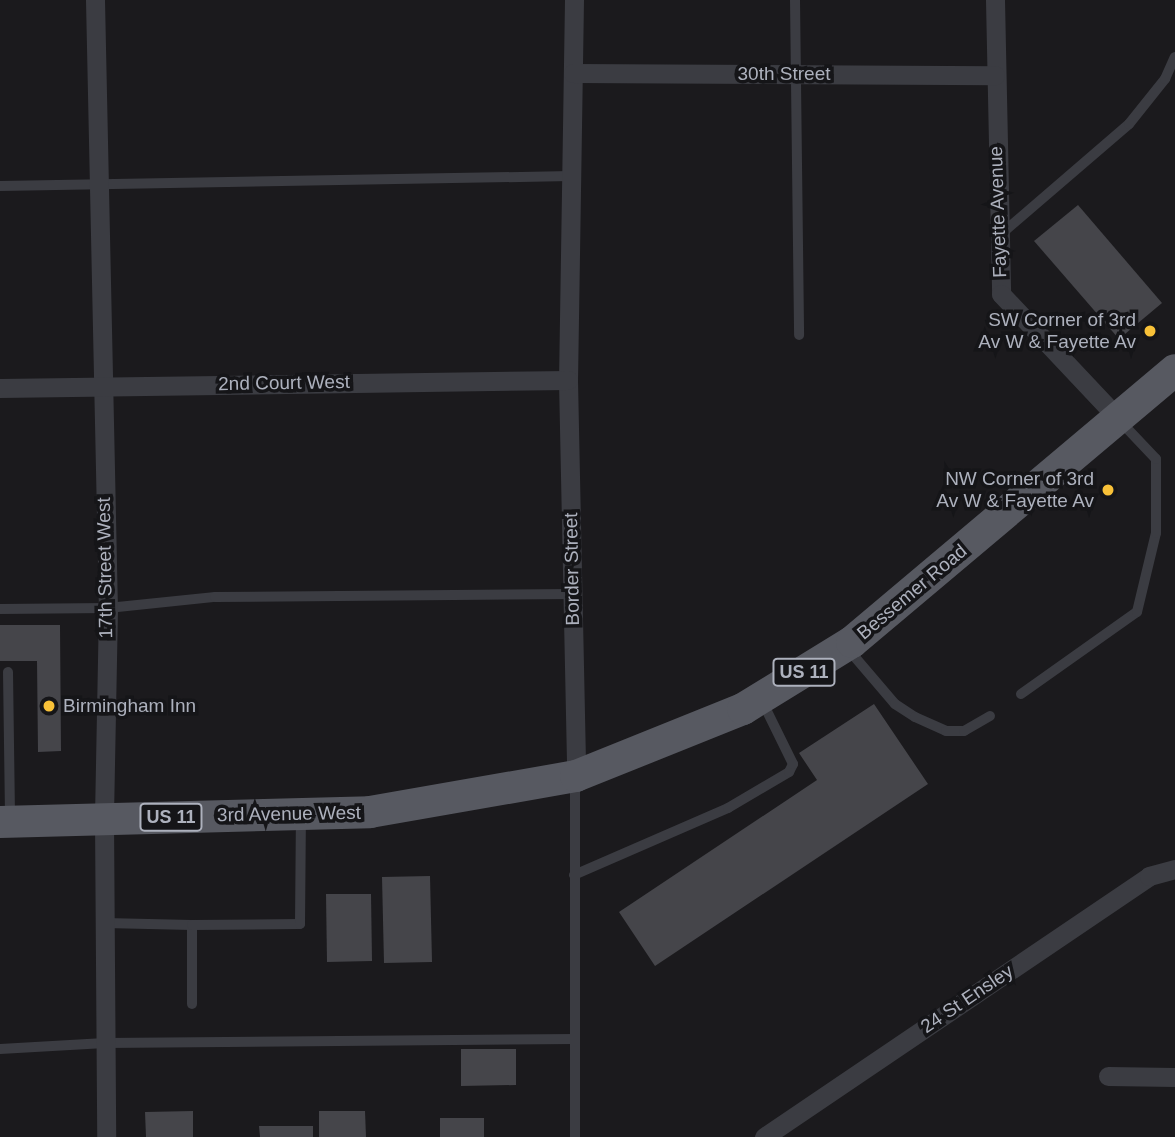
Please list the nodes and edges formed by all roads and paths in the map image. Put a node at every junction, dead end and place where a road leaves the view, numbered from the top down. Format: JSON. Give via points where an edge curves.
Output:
{"nodes":[{"id":1,"x":96,"y":0,"type":"edge"},
{"id":2,"x":574,"y":0,"type":"edge"},
{"id":3,"x":795,"y":0,"type":"edge"},
{"id":4,"x":995,"y":0,"type":"edge"},
{"id":5,"x":1175,"y":57,"type":"edge"},
{"id":6,"x":573,"y":73,"type":"junction"},
{"id":7,"x":796,"y":74,"type":"junction"},
{"id":8,"x":995,"y":75,"type":"junction"},
{"id":9,"x":571,"y":176,"type":"junction"},
{"id":10,"x":99,"y":185,"type":"junction"},
{"id":11,"x":0,"y":186,"type":"edge"},
{"id":12,"x":998,"y":237,"type":"junction"},
{"id":13,"x":799,"y":335,"type":"dead end"},
{"id":14,"x":1175,"y":370,"type":"edge"},
{"id":15,"x":568,"y":380,"type":"junction"},
{"id":16,"x":100,"y":386,"type":"junction"},
{"id":17,"x":0,"y":388,"type":"edge"},
{"id":18,"x":1119,"y":419,"type":"junction"},
{"id":19,"x":573,"y":594,"type":"junction"},
{"id":20,"x":108,"y":608,"type":"junction"},
{"id":21,"x":0,"y":609,"type":"edge"},
{"id":22,"x":845,"y":646,"type":"junction"},
{"id":23,"x":8,"y":672,"type":"dead end"},
{"id":24,"x":1021,"y":694,"type":"dead end"},
{"id":25,"x":761,"y":698,"type":"junction"},
{"id":26,"x":990,"y":716,"type":"dead end"},
{"id":27,"x":576,"y":776,"type":"junction"},
{"id":28,"x":301,"y":814,"type":"junction"},
{"id":29,"x":104,"y":819,"type":"junction"},
{"id":30,"x":5,"y":822,"type":"edge"},
{"id":31,"x":1175,"y":869,"type":"edge"},
{"id":32,"x":574,"y":875,"type":"junction"},
{"id":33,"x":105,"y":923,"type":"junction"},
{"id":34,"x":192,"y":925,"type":"junction"},
{"id":35,"x":192,"y":1003,"type":"dead end"},
{"id":36,"x":575,"y":1040,"type":"junction"},
{"id":37,"x":105,"y":1043,"type":"junction"},
{"id":38,"x":0,"y":1049,"type":"edge"},
{"id":39,"x":1108,"y":1076,"type":"dead end"},
{"id":40,"x":1175,"y":1077,"type":"edge"},
{"id":41,"x":106,"y":1137,"type":"edge"},
{"id":42,"x":575,"y":1137,"type":"edge"},
{"id":43,"x":764,"y":1137,"type":"edge"}],
"edges":[{"from":1,"to":10,"type":"street","name":"17th Street West"},
{"from":2,"to":6,"type":"street","name":"Border Street"},
{"from":3,"to":7,"type":"lane"},
{"from":4,"to":8,"type":"street","name":"Fayette Avenue"},
{"from":5,"to":12,"type":"lane","via":[[1165,79],[1129,124]]},
{"from":6,"to":7,"type":"street","name":"30th Street"},
{"from":6,"to":9,"type":"street","name":"Border Street"},
{"from":7,"to":8,"type":"street","name":"30th Street"},
{"from":7,"to":13,"type":"lane"},
{"from":8,"to":12,"type":"street","name":"Fayette Avenue"},
{"from":9,"to":10,"type":"lane"},
{"from":9,"to":15,"type":"street","name":"Border Street"},
{"from":10,"to":11,"type":"lane"},
{"from":10,"to":16,"type":"street","name":"17th Street West"},
{"from":12,"to":18,"type":"street","name":"Fayette Avenue","via":[[1001,294]]},
{"from":14,"to":18,"type":"main road","name":"Bessemer Road","number":"US 11"},
{"from":15,"to":16,"type":"street","name":"2nd Court West"},
{"from":15,"to":19,"type":"street","name":"Border Street"},
{"from":16,"to":17,"type":"street","name":"2nd Court West"},
{"from":16,"to":20,"type":"street","name":"17th Street West"},
{"from":18,"to":22,"type":"main road","name":"Bessemer Road","number":"US 11"},
{"from":18,"to":24,"type":"lane","via":[[1156,459],[1156,533],[1137,612]]},
{"from":19,"to":20,"type":"lane","via":[[215,597]]},
{"from":19,"to":27,"type":"street","name":"Border Street"},
{"from":20,"to":21,"type":"lane"},
{"from":20,"to":29,"type":"street","name":"17th Street West"},
{"from":22,"to":25,"type":"main road","name":"Bessemer Road","number":"US 11"},
{"from":22,"to":26,"type":"lane","via":[[894,704],[915,718],[946,731],[964,731]]},
{"from":23,"to":30,"type":"lane"},
{"from":25,"to":27,"type":"main road","name":"Bessemer Road","number":"US 11"},
{"from":25,"to":32,"type":"lane","via":[[793,764],[789,772],[728,808]]},
{"from":27,"to":28,"type":"main road","name":"3rd Avenue West","number":"US 11","via":[[370,812]]},
{"from":27,"to":32,"type":"lane","name":"Border Street"},
{"from":28,"to":29,"type":"main road","name":"3rd Avenue West","number":"US 11"},
{"from":28,"to":34,"type":"lane","via":[[300,924]]},
{"from":29,"to":30,"type":"main road","name":"3rd Avenue West","number":"US 11"},
{"from":29,"to":33,"type":"street","name":"17th Street West"},
{"from":31,"to":43,"type":"street","name":"24 St Ensley","via":[[1149,876]]},
{"from":32,"to":36,"type":"lane","name":"Border Street"},
{"from":33,"to":34,"type":"lane"},
{"from":33,"to":37,"type":"street","name":"17th Street West"},
{"from":34,"to":35,"type":"lane"},
{"from":36,"to":37,"type":"lane"},
{"from":36,"to":42,"type":"lane","name":"Border Street"},
{"from":37,"to":38,"type":"lane"},
{"from":37,"to":41,"type":"street","name":"17th Street West"},
{"from":39,"to":40,"type":"street"}]}
